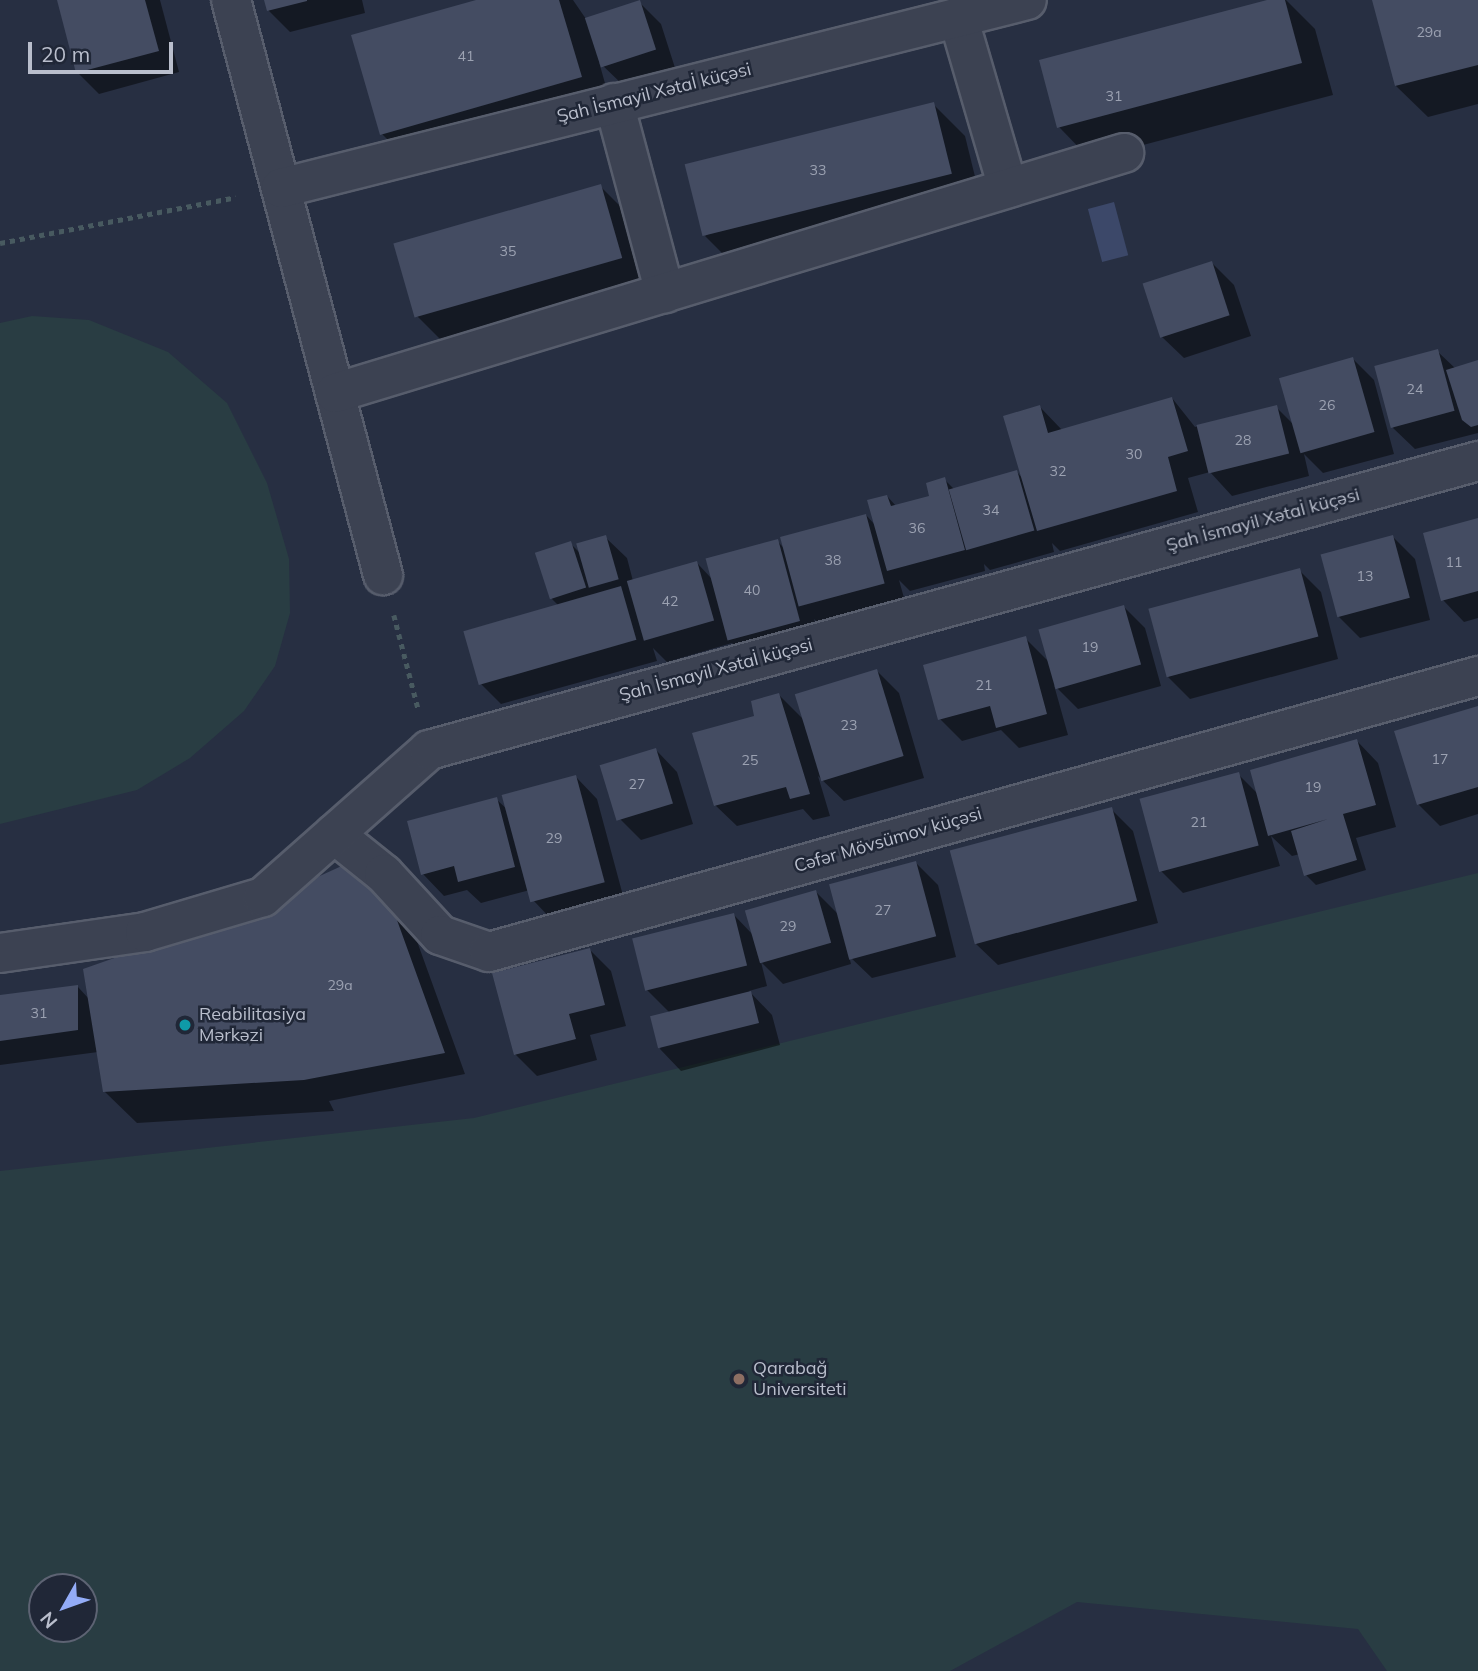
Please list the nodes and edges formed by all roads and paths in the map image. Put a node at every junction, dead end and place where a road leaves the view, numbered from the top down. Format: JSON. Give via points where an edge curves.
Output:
{"nodes":[{"id":1,"x":231,"y":0,"type":"edge"},
{"id":2,"x":1027,"y":0,"type":"edge"},
{"id":3,"x":958,"y":17,"type":"junction"},
{"id":4,"x":614,"y":103,"type":"junction"},
{"id":5,"x":1124,"y":153,"type":"dead end"},
{"id":6,"x":281,"y":188,"type":"junction"},
{"id":7,"x":1008,"y":188,"type":"junction"},
{"id":8,"x":0,"y":243,"type":"edge"},
{"id":9,"x":665,"y":292,"type":"junction"},
{"id":10,"x":335,"y":393,"type":"junction"},
{"id":11,"x":1478,"y":461,"type":"edge"},
{"id":12,"x":383,"y":575,"type":"joint"},
{"id":13,"x":1478,"y":676,"type":"edge"},
{"id":14,"x":429,"y":750,"type":"junction"},
{"id":15,"x":334,"y":834,"type":"junction"},
{"id":16,"x":0,"y":953,"type":"edge"}],
"edges":[{"from":1,"to":6,"type":"street"},
{"from":2,"to":3,"type":"street","name":"Şah İsmayil Xətaİ küçəsi"},
{"from":3,"to":4,"type":"street","name":"Şah İsmayil Xətaİ küçəsi"},
{"from":3,"to":7,"type":"street"},
{"from":4,"to":6,"type":"street","name":"Şah İsmayil Xətaİ küçəsi"},
{"from":4,"to":9,"type":"street"},
{"from":5,"to":7,"type":"street"},
{"from":6,"to":8,"type":"path"},
{"from":6,"to":10,"type":"street"},
{"from":7,"to":9,"type":"street"},
{"from":9,"to":10,"type":"street"},
{"from":10,"to":12,"type":"street"},
{"from":11,"to":14,"type":"street","name":"Şah İsmayil Xətaİ küçəsi"},
{"from":12,"to":14,"type":"path"},
{"from":13,"to":15,"type":"street","name":"Cəfər Mövsümov küçəsi","via":[[489,952],[440,935],[384,874]]},
{"from":14,"to":15,"type":"street","name":"Şah İsmayil Xətaİ küçəsi"},
{"from":15,"to":16,"type":"street","name":"Şah İsmayil Xətaİ küçəsi","via":[[263,897],[145,932]]}]}
